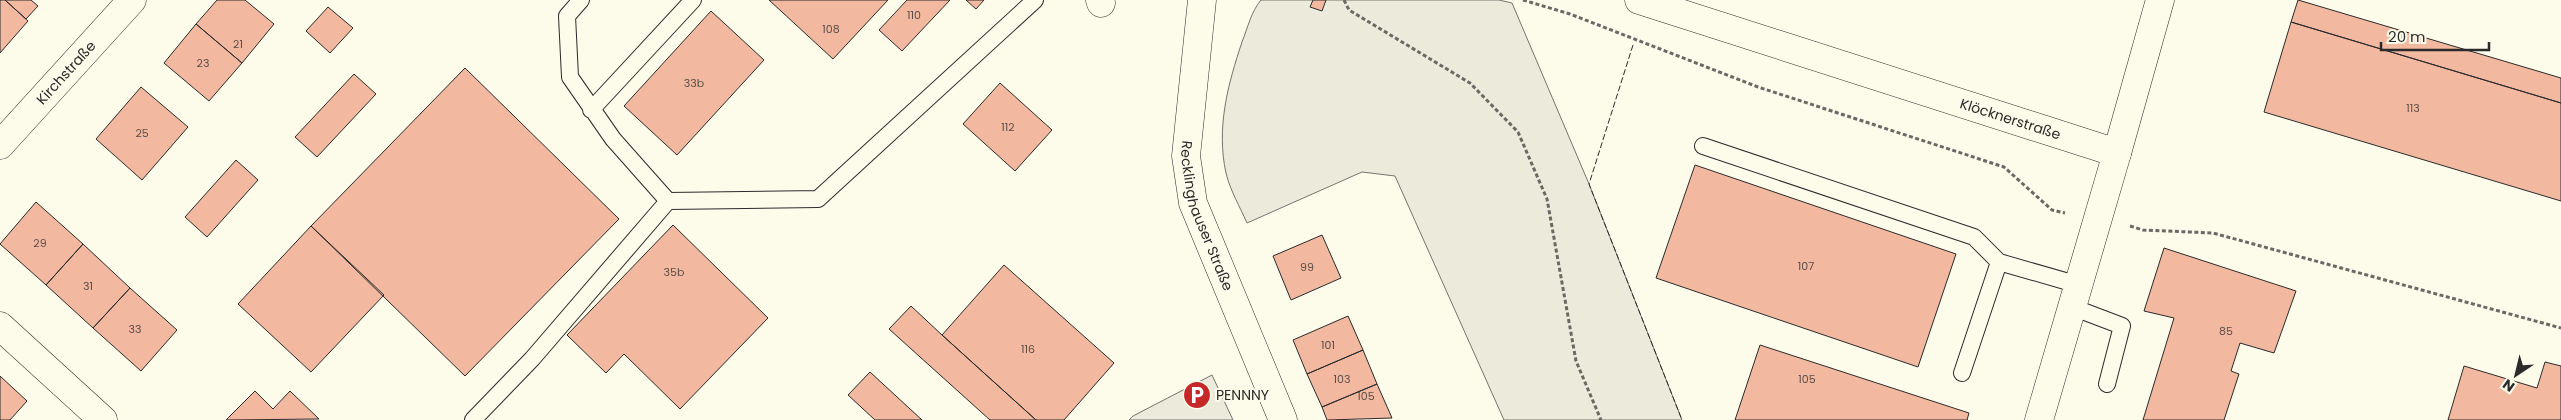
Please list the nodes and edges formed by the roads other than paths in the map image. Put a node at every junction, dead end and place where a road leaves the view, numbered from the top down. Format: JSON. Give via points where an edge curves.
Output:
{"nodes":[{"id":1,"x":132,"y":0,"type":"edge"},
{"id":2,"x":581,"y":0,"type":"edge"},
{"id":3,"x":693,"y":0,"type":"edge"},
{"id":4,"x":1035,"y":0,"type":"edge"},
{"id":5,"x":1202,"y":0,"type":"edge"},
{"id":6,"x":1639,"y":0,"type":"edge"},
{"id":7,"x":2160,"y":0,"type":"edge"},
{"id":8,"x":591,"y":110,"type":"junction"},
{"id":9,"x":0,"y":145,"type":"edge"},
{"id":10,"x":1702,"y":146,"type":"dead end"},
{"id":11,"x":2117,"y":153,"type":"junction"},
{"id":12,"x":668,"y":201,"type":"junction"},
{"id":13,"x":1999,"y":262,"type":"junction"},
{"id":14,"x":2075,"y":296,"type":"junction"},
{"id":15,"x":0,"y":326,"type":"edge"},
{"id":16,"x":1962,"y":373,"type":"dead end"},
{"id":17,"x":2107,"y":384,"type":"dead end"},
{"id":18,"x":103,"y":420,"type":"edge"},
{"id":19,"x":473,"y":420,"type":"edge"},
{"id":20,"x":1283,"y":420,"type":"edge"},
{"id":21,"x":2038,"y":420,"type":"edge"}],
"edges":[{"from":1,"to":9,"type":"street","name":"Kirchstraße"},
{"from":2,"to":8,"type":"lane","via":[[567,16],[570,77]]},
{"from":3,"to":8,"type":"lane"},
{"from":4,"to":12,"type":"lane","via":[[818,199]]},
{"from":5,"to":20,"type":"street","name":"Recklinghauser Straße","via":[[1186,156],[1193,203]]},
{"from":6,"to":11,"type":"street","name":"Klöcknerstraße"},
{"from":7,"to":11,"type":"street"},
{"from":8,"to":12,"type":"lane","via":[[612,139]]},
{"from":10,"to":13,"type":"lane","via":[[1974,237]]},
{"from":11,"to":14,"type":"street"},
{"from":12,"to":19,"type":"lane","via":[[532,360]]},
{"from":13,"to":14,"type":"lane"},
{"from":13,"to":16,"type":"lane"},
{"from":14,"to":17,"type":"lane","via":[[2122,326]]},
{"from":14,"to":21,"type":"street"},
{"from":15,"to":18,"type":"street"}]}
